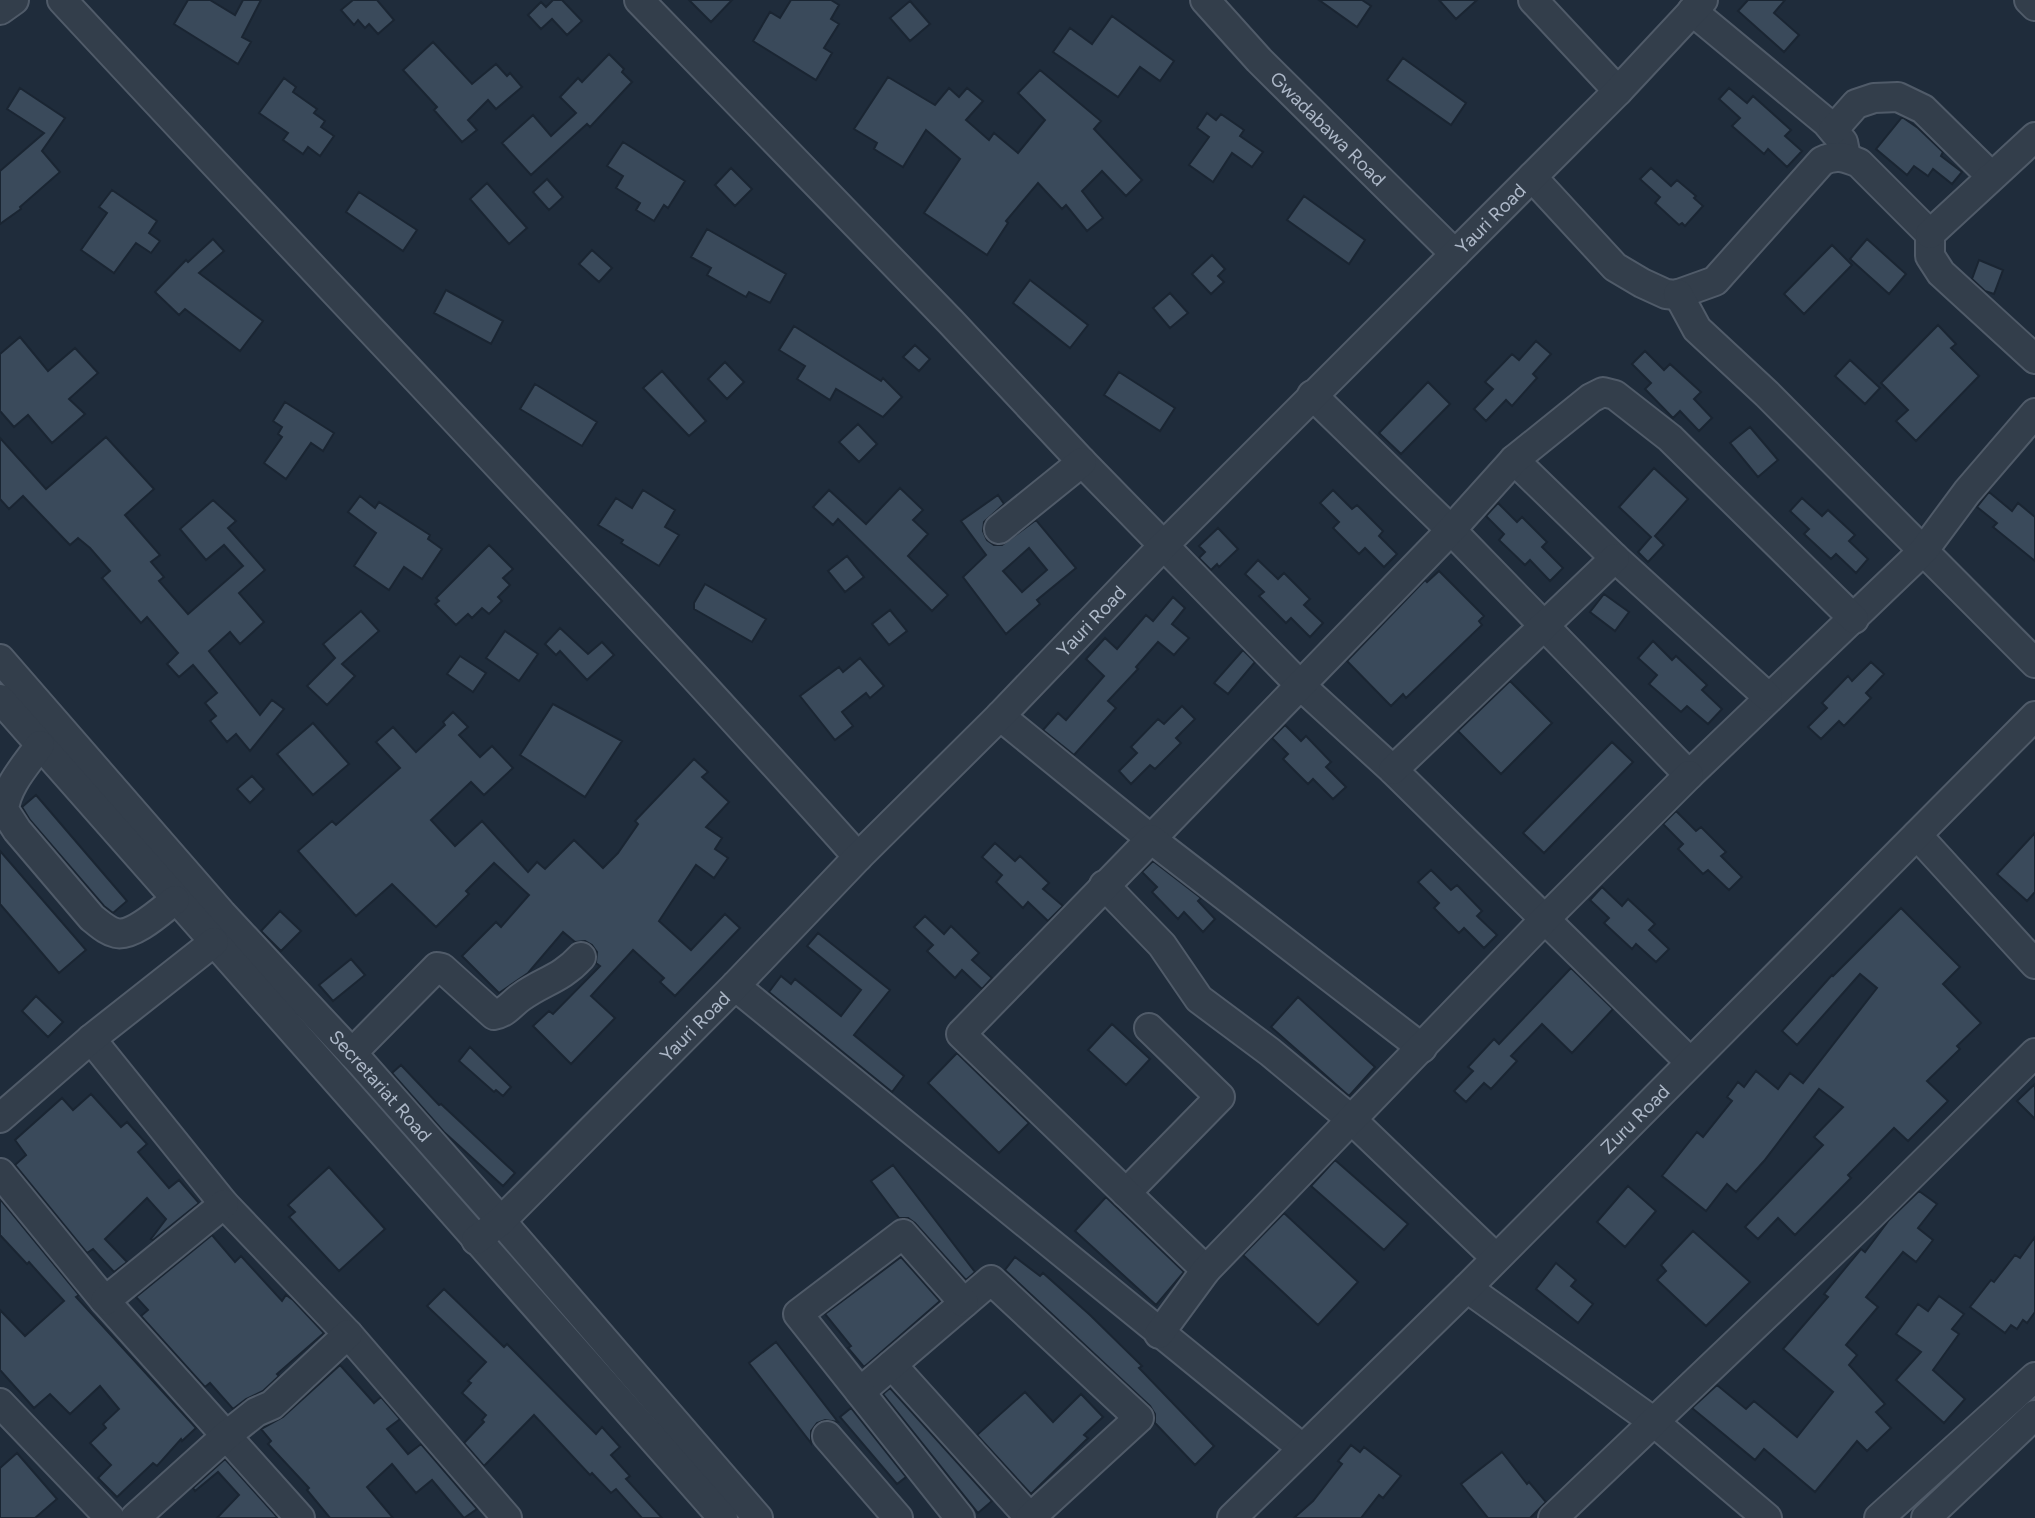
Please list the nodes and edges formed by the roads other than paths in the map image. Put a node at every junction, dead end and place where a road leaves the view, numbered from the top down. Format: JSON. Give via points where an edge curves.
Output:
{"nodes":[{"id":1,"x":14,"y":0,"type":"edge"},
{"id":2,"x":62,"y":0,"type":"edge"},
{"id":3,"x":639,"y":0,"type":"edge"},
{"id":4,"x":1205,"y":0,"type":"edge"},
{"id":5,"x":1533,"y":0,"type":"edge"},
{"id":6,"x":2029,"y":0,"type":"edge"},
{"id":7,"x":1697,"y":6,"type":"edge"},
{"id":8,"x":2035,"y":6,"type":"edge"},
{"id":9,"x":0,"y":10,"type":"edge"},
{"id":10,"x":1618,"y":91,"type":"junction"},
{"id":11,"x":1833,"y":130,"type":"junction"},
{"id":12,"x":2035,"y":137,"type":"edge"},
{"id":13,"x":1846,"y":157,"type":"junction"},
{"id":14,"x":1992,"y":176,"type":"junction"},
{"id":15,"x":1532,"y":177,"type":"junction"},
{"id":16,"x":1930,"y":234,"type":"junction"},
{"id":17,"x":1455,"y":254,"type":"junction"},
{"id":18,"x":1678,"y":294,"type":"junction"},
{"id":19,"x":2035,"y":359,"type":"edge"},
{"id":20,"x":1312,"y":395,"type":"junction"},
{"id":21,"x":2035,"y":413,"type":"edge"},
{"id":22,"x":1514,"y":460,"type":"junction"},
{"id":23,"x":1082,"y":462,"type":"junction"},
{"id":24,"x":999,"y":528,"type":"dead end"},
{"id":25,"x":1451,"y":530,"type":"junction"},
{"id":26,"x":1164,"y":545,"type":"junction"},
{"id":27,"x":1924,"y":551,"type":"junction"},
{"id":28,"x":1615,"y":558,"type":"junction"},
{"id":29,"x":1854,"y":619,"type":"junction"},
{"id":30,"x":1544,"y":626,"type":"junction"},
{"id":31,"x":0,"y":659,"type":"edge"},
{"id":32,"x":2035,"y":663,"type":"edge"},
{"id":33,"x":1300,"y":685,"type":"junction"},
{"id":34,"x":1768,"y":697,"type":"junction"},
{"id":35,"x":2,"y":705,"type":"edge"},
{"id":36,"x":1000,"y":716,"type":"junction"},
{"id":37,"x":2035,"y":716,"type":"edge"},
{"id":38,"x":40,"y":745,"type":"junction"},
{"id":39,"x":1393,"y":770,"type":"junction"},
{"id":40,"x":1689,"y":775,"type":"junction"},
{"id":41,"x":1917,"y":835,"type":"junction"},
{"id":42,"x":1151,"y":839,"type":"junction"},
{"id":43,"x":858,"y":857,"type":"junction"},
{"id":44,"x":1104,"y":886,"type":"junction"},
{"id":45,"x":175,"y":900,"type":"junction"},
{"id":46,"x":1545,"y":919,"type":"junction"},
{"id":47,"x":214,"y":942,"type":"junction"},
{"id":48,"x":581,"y":957,"type":"dead end"},
{"id":49,"x":2035,"y":964,"type":"edge"},
{"id":50,"x":735,"y":986,"type":"junction"},
{"id":51,"x":1149,"y":1028,"type":"dead end"},
{"id":52,"x":90,"y":1039,"type":"junction"},
{"id":53,"x":1422,"y":1048,"type":"junction"},
{"id":54,"x":2035,"y":1053,"type":"edge"},
{"id":55,"x":352,"y":1054,"type":"junction"},
{"id":56,"x":1690,"y":1062,"type":"junction"},
{"id":57,"x":4,"y":1104,"type":"edge"},
{"id":58,"x":1353,"y":1121,"type":"junction"},
{"id":59,"x":0,"y":1173,"type":"edge"},
{"id":60,"x":1126,"y":1193,"type":"junction"},
{"id":61,"x":224,"y":1204,"type":"junction"},
{"id":62,"x":501,"y":1221,"type":"junction"},
{"id":63,"x":476,"y":1240,"type":"junction"},
{"id":64,"x":1496,"y":1258,"type":"junction"},
{"id":65,"x":1206,"y":1270,"type":"junction"},
{"id":66,"x":1467,"y":1288,"type":"junction"},
{"id":67,"x":105,"y":1301,"type":"junction"},
{"id":68,"x":964,"y":1303,"type":"junction"},
{"id":69,"x":348,"y":1334,"type":"junction"},
{"id":70,"x":1159,"y":1334,"type":"junction"},
{"id":71,"x":892,"y":1365,"type":"junction"},
{"id":72,"x":2035,"y":1377,"type":"edge"},
{"id":73,"x":860,"y":1392,"type":"junction"},
{"id":74,"x":0,"y":1403,"type":"edge"},
{"id":75,"x":2035,"y":1415,"type":"edge"},
{"id":76,"x":1654,"y":1422,"type":"junction"},
{"id":77,"x":227,"y":1435,"type":"junction"},
{"id":78,"x":827,"y":1436,"type":"dead end"},
{"id":79,"x":1302,"y":1448,"type":"junction"},
{"id":80,"x":750,"y":1515,"type":"edge"},
{"id":81,"x":110,"y":1518,"type":"edge"},
{"id":82,"x":135,"y":1518,"type":"edge"},
{"id":83,"x":299,"y":1518,"type":"edge"},
{"id":84,"x":508,"y":1518,"type":"edge"},
{"id":85,"x":723,"y":1518,"type":"edge"},
{"id":86,"x":898,"y":1518,"type":"edge"},
{"id":87,"x":960,"y":1518,"type":"edge"},
{"id":88,"x":1030,"y":1518,"type":"edge"},
{"id":89,"x":1232,"y":1518,"type":"edge"},
{"id":90,"x":1553,"y":1518,"type":"edge"},
{"id":91,"x":1767,"y":1518,"type":"edge"},
{"id":92,"x":1879,"y":1518,"type":"edge"},
{"id":93,"x":1926,"y":1518,"type":"edge"}],
"edges":[{"from":1,"to":9,"type":"street"},
{"from":2,"to":43,"type":"street"},
{"from":3,"to":23,"type":"street"},
{"from":4,"to":17,"type":"street","name":"Gwadabawa Road","via":[[1259,60]]},
{"from":5,"to":10,"type":"street"},
{"from":6,"to":8,"type":"street"},
{"from":7,"to":10,"type":"street","name":"Yauri Road"},
{"from":7,"to":11,"type":"street"},
{"from":10,"to":15,"type":"street","name":"Yauri Road"},
{"from":11,"to":13,"type":"street","via":[[1843,142]]},
{"from":11,"to":14,"type":"street","via":[[1856,104],[1898,97],[1923,109]]},
{"from":12,"to":14,"type":"street"},
{"from":13,"to":16,"type":"street","via":[[1859,163]]},
{"from":13,"to":18,"type":"street","via":[[1822,161],[1715,281]]},
{"from":14,"to":16,"type":"street"},
{"from":15,"to":17,"type":"street","name":"Yauri Road"},
{"from":15,"to":18,"type":"street","via":[[1615,267],[1666,294]]},
{"from":16,"to":19,"type":"street","via":[[1930,256],[1941,273]]},
{"from":17,"to":20,"type":"street","name":"Yauri Road"},
{"from":18,"to":27,"type":"street","via":[[1697,329]]},
{"from":20,"to":25,"type":"street"},
{"from":20,"to":26,"type":"street","name":"Yauri Road"},
{"from":21,"to":27,"type":"street"},
{"from":22,"to":25,"type":"street"},
{"from":22,"to":28,"type":"street"},
{"from":22,"to":29,"type":"street","via":[[1591,398],[1603,392],[1615,395],[1670,438]]},
{"from":23,"to":24,"type":"street"},
{"from":23,"to":26,"type":"street"},
{"from":25,"to":30,"type":"street"},
{"from":25,"to":33,"type":"street"},
{"from":26,"to":33,"type":"street"},
{"from":26,"to":36,"type":"street","name":"Yauri Road"},
{"from":27,"to":29,"type":"street"},
{"from":27,"to":32,"type":"street"},
{"from":28,"to":30,"type":"street"},
{"from":28,"to":34,"type":"street"},
{"from":29,"to":34,"type":"street"},
{"from":30,"to":39,"type":"street"},
{"from":30,"to":40,"type":"street"},
{"from":31,"to":55,"type":"street","name":"Secretariat Road","via":[[222,914]]},
{"from":33,"to":39,"type":"street"},
{"from":33,"to":42,"type":"street"},
{"from":34,"to":40,"type":"street"},
{"from":35,"to":38,"type":"street","name":"Secretariat Road"},
{"from":36,"to":42,"type":"street"},
{"from":36,"to":43,"type":"street","name":"Yauri Road"},
{"from":37,"to":41,"type":"street","name":"Zuru Road"},
{"from":38,"to":45,"type":"street","name":"Secretariat Road"},
{"from":38,"to":45,"type":"street","via":[[10,788],[4,810],[92,918],[105,929],[129,933]]},
{"from":39,"to":46,"type":"street"},
{"from":40,"to":46,"type":"street"},
{"from":41,"to":49,"type":"street"},
{"from":41,"to":56,"type":"street","name":"Zuru Road"},
{"from":42,"to":44,"type":"street"},
{"from":42,"to":53,"type":"street"},
{"from":43,"to":50,"type":"street","name":"Yauri Road"},
{"from":44,"to":58,"type":"street","via":[[1162,945],[1199,999]]},
{"from":44,"to":60,"type":"street","via":[[961,1034]]},
{"from":45,"to":47,"type":"street","name":"Secretariat Road"},
{"from":46,"to":53,"type":"street"},
{"from":46,"to":56,"type":"street"},
{"from":47,"to":52,"type":"street"},
{"from":47,"to":63,"type":"street","name":"Secretariat Road"},
{"from":48,"to":55,"type":"street","via":[[568,972],[494,1015],[437,967]]},
{"from":50,"to":62,"type":"street","name":"Yauri Road"},
{"from":50,"to":70,"type":"street"},
{"from":51,"to":60,"type":"street","via":[[1220,1097]]},
{"from":52,"to":57,"type":"street"},
{"from":52,"to":61,"type":"street"},
{"from":53,"to":58,"type":"street"},
{"from":54,"to":76,"type":"street"},
{"from":55,"to":62,"type":"street","name":"Secretariat Road"},
{"from":56,"to":64,"type":"street","name":"Zuru Road"},
{"from":58,"to":64,"type":"street"},
{"from":58,"to":65,"type":"street"},
{"from":59,"to":67,"type":"street"},
{"from":60,"to":65,"type":"street"},
{"from":61,"to":67,"type":"street"},
{"from":61,"to":69,"type":"street"},
{"from":62,"to":63,"type":"street","name":"Yauri Road"},
{"from":62,"to":80,"type":"street","name":"Secretariat Road"},
{"from":63,"to":85,"type":"street","name":"Secretariat Road"},
{"from":64,"to":66,"type":"street","name":"Zuru Road"},
{"from":65,"to":70,"type":"street"},
{"from":66,"to":76,"type":"street"},
{"from":66,"to":79,"type":"street","name":"Zuru Road"},
{"from":67,"to":77,"type":"street"},
{"from":68,"to":71,"type":"street"},
{"from":68,"to":73,"type":"street","via":[[904,1234],[798,1314]]},
{"from":68,"to":88,"type":"street","via":[[991,1280],[1139,1418]]},
{"from":69,"to":77,"type":"street","via":[[272,1405]]},
{"from":69,"to":84,"type":"street"},
{"from":70,"to":79,"type":"street"},
{"from":71,"to":73,"type":"street"},
{"from":71,"to":88,"type":"street"},
{"from":72,"to":92,"type":"street"},
{"from":73,"to":87,"type":"street"},
{"from":74,"to":81,"type":"street"},
{"from":75,"to":93,"type":"street"},
{"from":76,"to":90,"type":"street"},
{"from":76,"to":91,"type":"street"},
{"from":77,"to":82,"type":"street"},
{"from":77,"to":83,"type":"street"},
{"from":78,"to":86,"type":"street"},
{"from":79,"to":89,"type":"street","name":"Zuru Road"}]}
